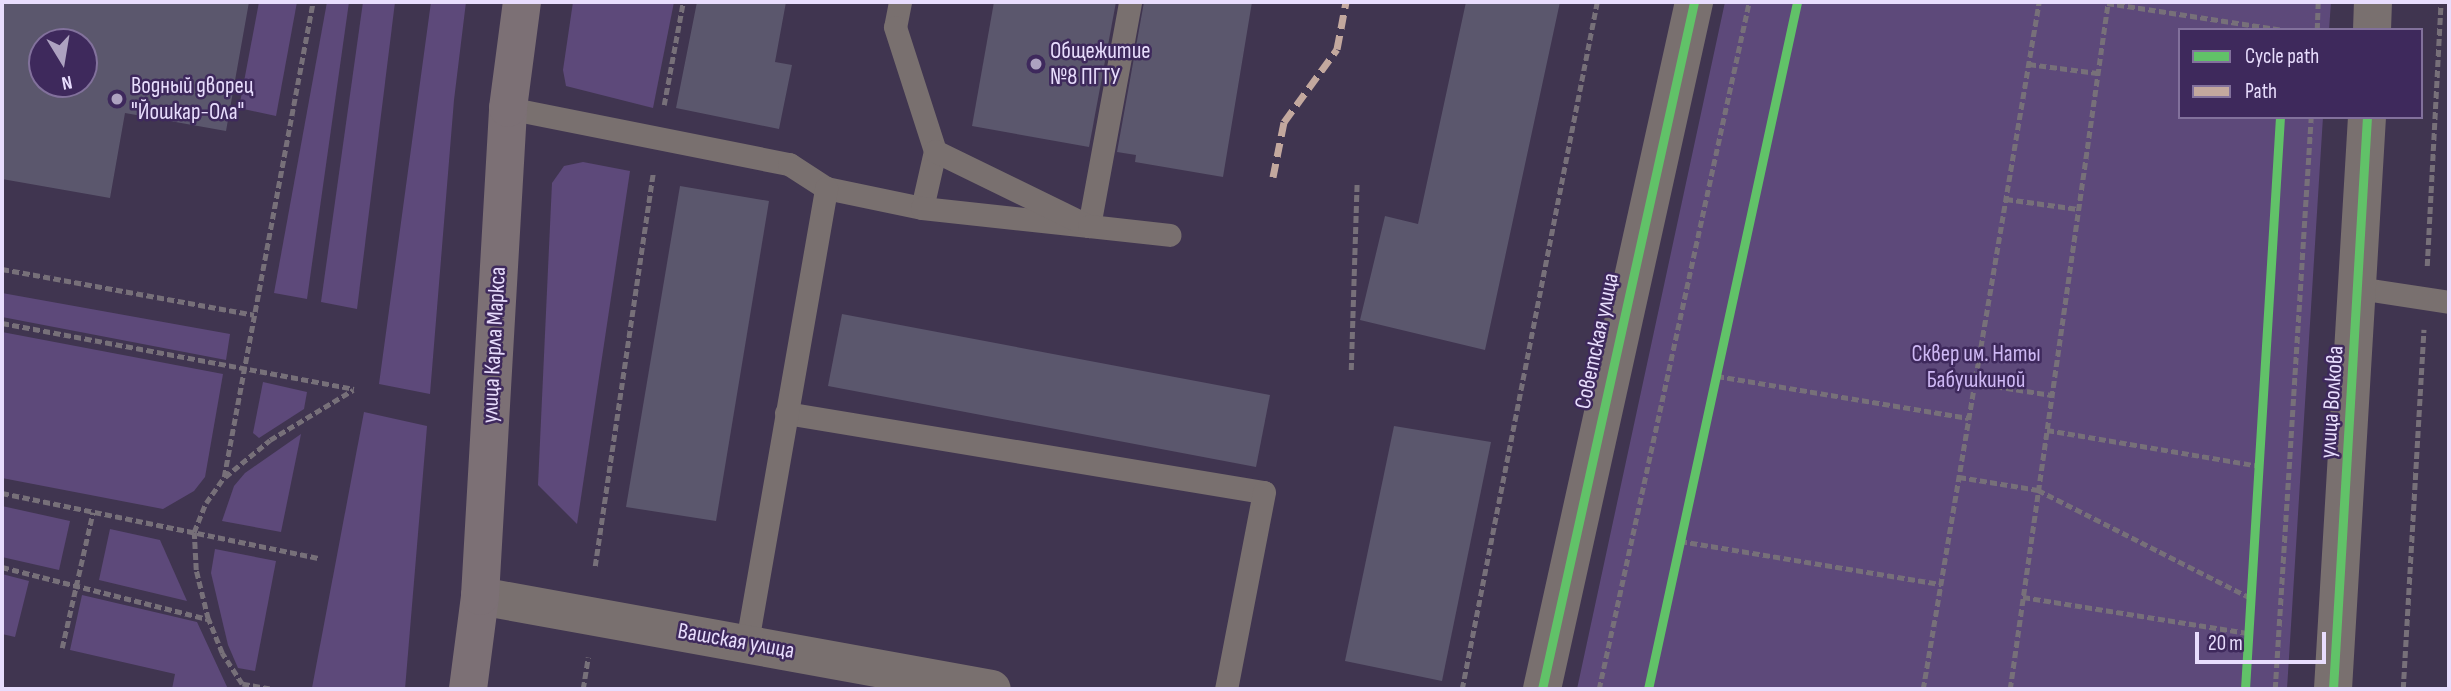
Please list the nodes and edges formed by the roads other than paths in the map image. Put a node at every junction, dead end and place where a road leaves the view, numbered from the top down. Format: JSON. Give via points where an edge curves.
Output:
{"nodes":[{"id":1,"x":522,"y":2,"type":"edge"},
{"id":2,"x":900,"y":2,"type":"edge"},
{"id":3,"x":1130,"y":2,"type":"edge"},
{"id":4,"x":1694,"y":2,"type":"edge"},
{"id":5,"x":2373,"y":2,"type":"edge"},
{"id":6,"x":2372,"y":28,"type":"edge"},
{"id":7,"x":508,"y":107,"type":"junction"},
{"id":8,"x":2367,"y":119,"type":"edge"},
{"id":9,"x":935,"y":151,"type":"junction"},
{"id":10,"x":826,"y":188,"type":"junction"},
{"id":11,"x":922,"y":208,"type":"junction"},
{"id":12,"x":1088,"y":226,"type":"junction"},
{"id":13,"x":1170,"y":235,"type":"dead end"},
{"id":14,"x":2358,"y":288,"type":"junction"},
{"id":15,"x":2449,"y":302,"type":"edge"},
{"id":16,"x":786,"y":413,"type":"junction"},
{"id":17,"x":480,"y":596,"type":"junction"},
{"id":18,"x":747,"y":642,"type":"junction"},
{"id":19,"x":468,"y":689,"type":"edge"},
{"id":20,"x":992,"y":689,"type":"edge"},
{"id":21,"x":1226,"y":689,"type":"edge"},
{"id":22,"x":1542,"y":689,"type":"edge"},
{"id":23,"x":2333,"y":689,"type":"edge"}],
"edges":[{"from":1,"to":7,"type":"main road","name":"улица Карла Маркса"},
{"from":2,"to":9,"type":"lane","via":[[895,27]]},
{"from":3,"to":12,"type":"lane"},
{"from":4,"to":22,"type":"street","name":"Советская улица"},
{"from":5,"to":6,"type":"street"},
{"from":7,"to":10,"type":"lane","via":[[789,164]]},
{"from":7,"to":17,"type":"main road","name":"улица Карла Маркса"},
{"from":8,"to":14,"type":"street","name":"улица Волкова"},
{"from":9,"to":11,"type":"lane"},
{"from":9,"to":12,"type":"lane"},
{"from":10,"to":11,"type":"lane"},
{"from":10,"to":16,"type":"lane"},
{"from":11,"to":12,"type":"lane"},
{"from":12,"to":13,"type":"lane"},
{"from":14,"to":15,"type":"lane"},
{"from":14,"to":23,"type":"street","name":"улица Волкова"},
{"from":16,"to":18,"type":"lane"},
{"from":16,"to":21,"type":"lane","via":[[1264,492]]},
{"from":17,"to":18,"type":"street","name":"Вашская улица"},
{"from":17,"to":19,"type":"main road","name":"улица Карла Маркса"},
{"from":18,"to":20,"type":"street","name":"Вашская улица"}]}
